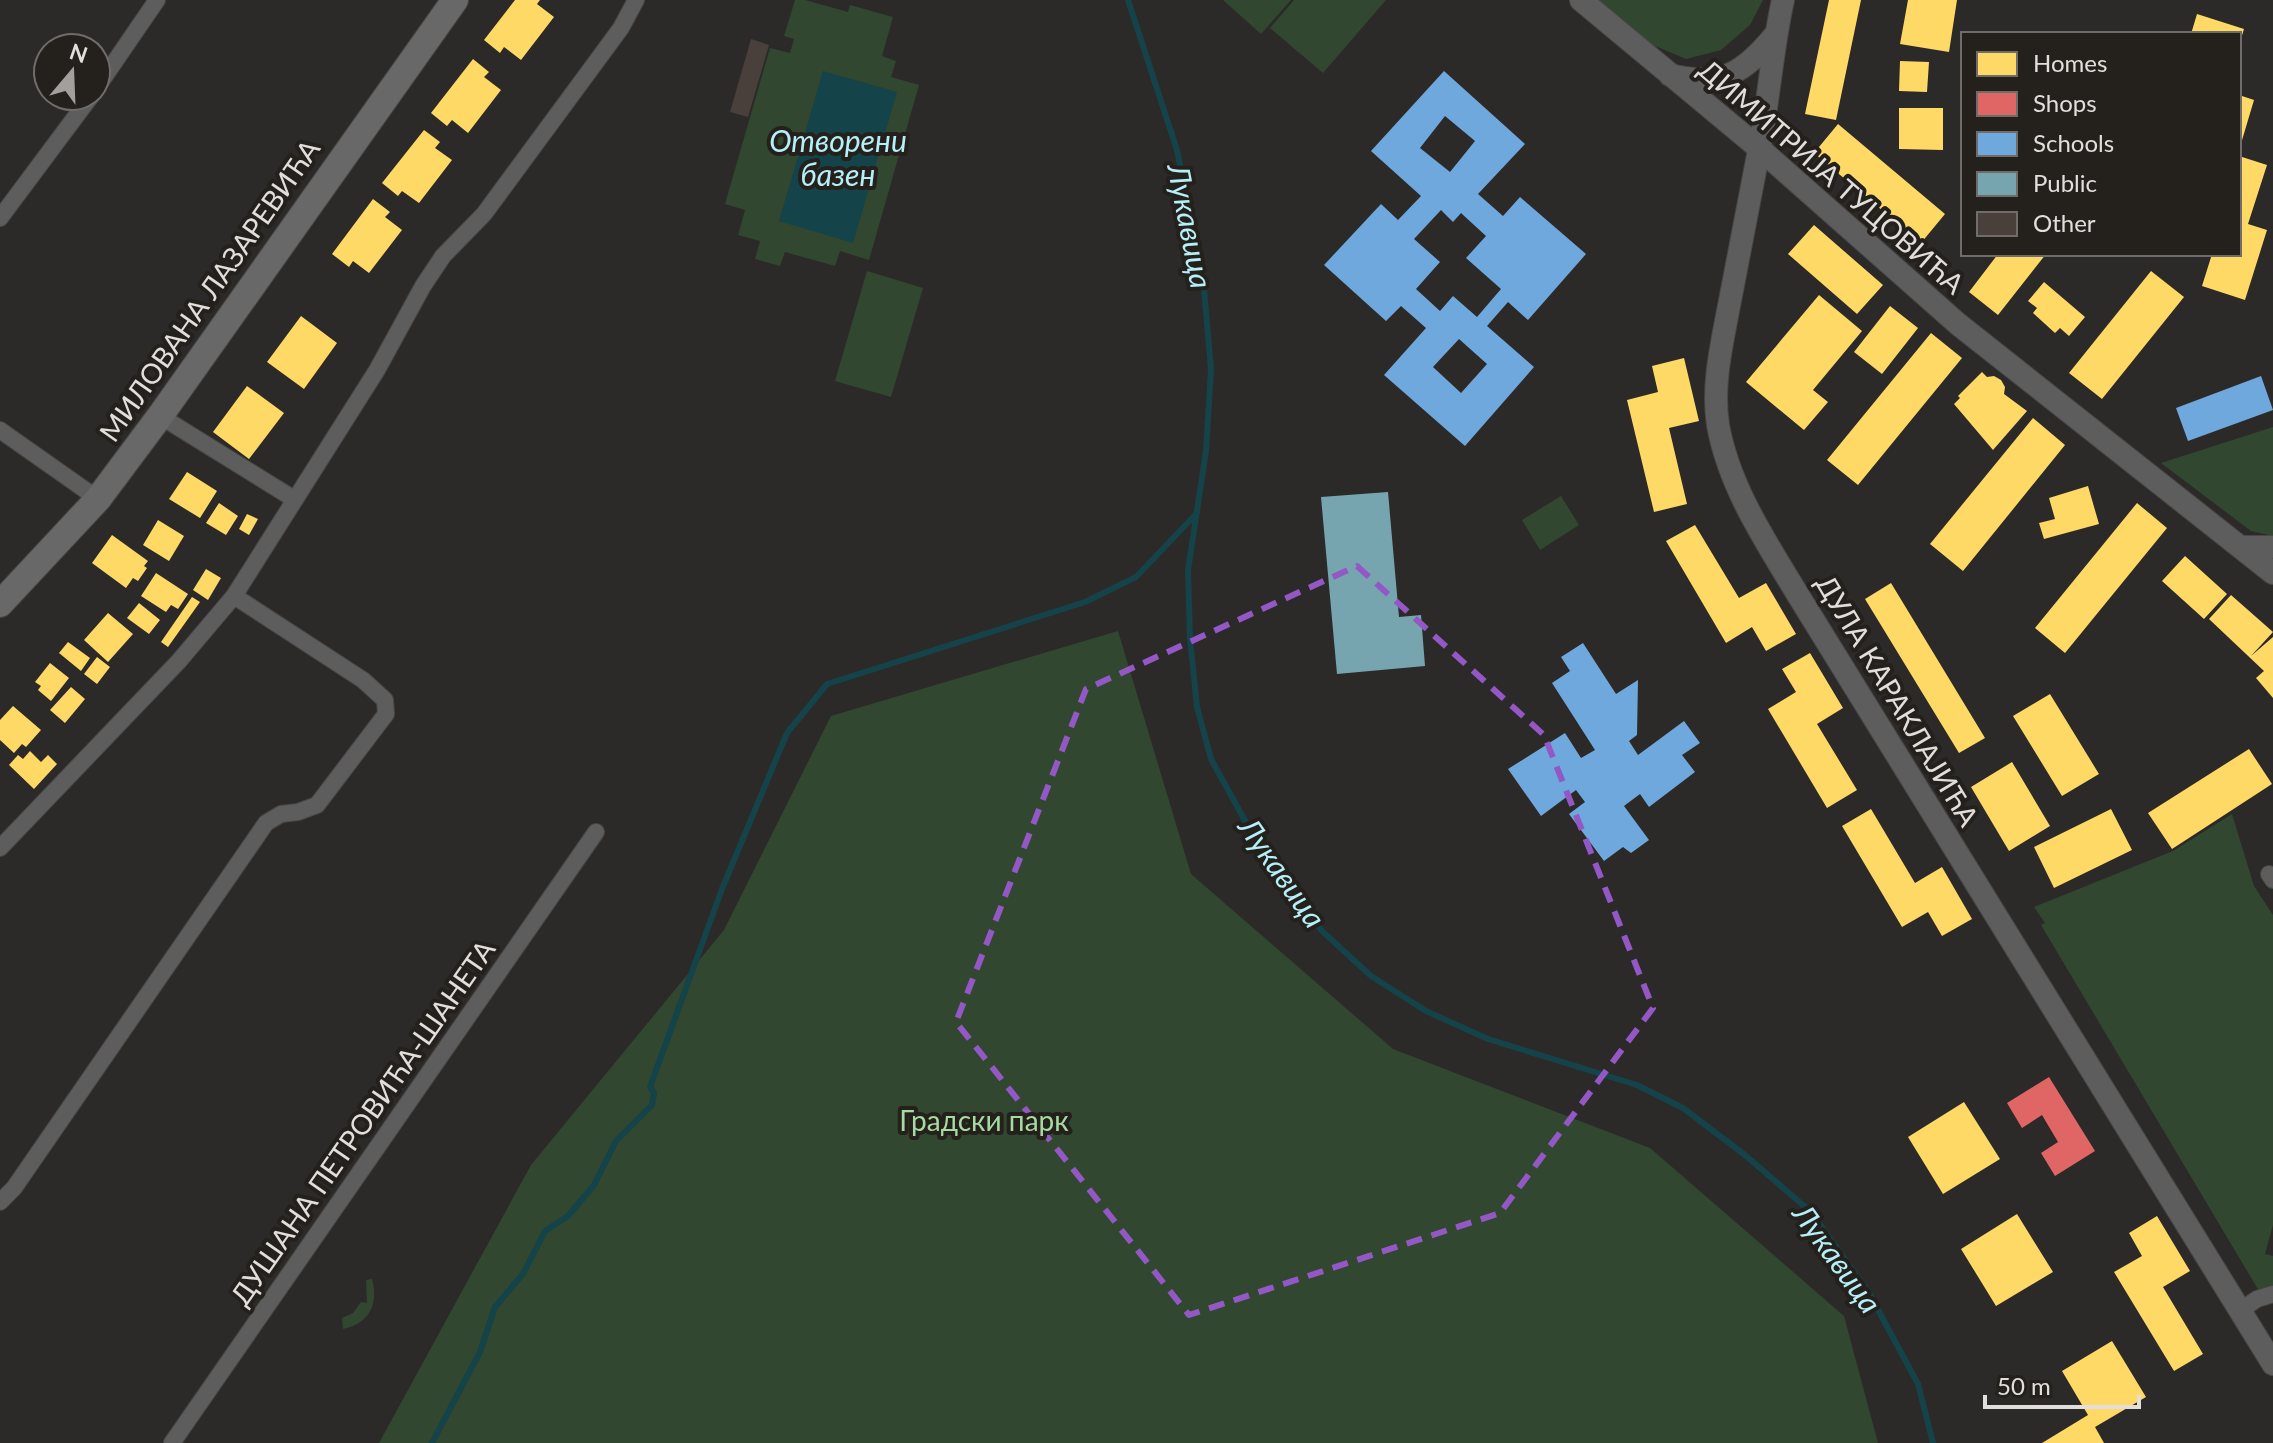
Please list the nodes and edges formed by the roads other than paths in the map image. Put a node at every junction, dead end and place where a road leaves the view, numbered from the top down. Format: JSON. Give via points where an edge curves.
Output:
{"nodes":[{"id":1,"x":157,"y":0,"type":"edge"},
{"id":2,"x":455,"y":0,"type":"edge"},
{"id":3,"x":636,"y":0,"type":"edge"},
{"id":4,"x":1581,"y":0,"type":"edge"},
{"id":5,"x":1783,"y":0,"type":"edge"},
{"id":6,"x":1775,"y":35,"type":"junction"},
{"id":7,"x":112,"y":66,"type":"edge"},
{"id":8,"x":1666,"y":74,"type":"junction"},
{"id":9,"x":79,"y":112,"type":"edge"},
{"id":10,"x":1760,"y":149,"type":"junction"},
{"id":11,"x":0,"y":218,"type":"edge"},
{"id":12,"x":160,"y":416,"type":"junction"},
{"id":13,"x":0,"y":430,"type":"edge"},
{"id":14,"x":98,"y":499,"type":"junction"},
{"id":15,"x":294,"y":499,"type":"junction"},
{"id":16,"x":2241,"y":547,"type":"junction"},
{"id":17,"x":2273,"y":547,"type":"edge"},
{"id":18,"x":2273,"y":573,"type":"edge"},
{"id":19,"x":234,"y":596,"type":"junction"},
{"id":20,"x":0,"y":604,"type":"edge"},
{"id":21,"x":596,"y":832,"type":"dead end"},
{"id":22,"x":0,"y":848,"type":"edge"},
{"id":23,"x":0,"y":1202,"type":"edge"},
{"id":24,"x":2273,"y":1294,"type":"edge"},
{"id":25,"x":2241,"y":1310,"type":"junction"},
{"id":26,"x":2273,"y":1364,"type":"edge"},
{"id":27,"x":172,"y":1443,"type":"edge"}],
"edges":[{"from":1,"to":7,"type":"street"},
{"from":2,"to":12,"type":"main road","name":"МИЛОВАНА ЛАЗАРЕВИЋА"},
{"from":3,"to":15,"type":"street","via":[[484,214],[443,256]]},
{"from":4,"to":8,"type":"street","name":"ДИМИТРИЈА ТУЦОВИЋА"},
{"from":5,"to":6,"type":"street","name":"ДУЛА КАРАКЛАЈИЋА"},
{"from":6,"to":8,"type":"street","via":[[1755,60],[1731,76],[1699,80]]},
{"from":6,"to":10,"type":"street","name":"ДУЛА КАРАКЛАЈИЋА"},
{"from":8,"to":10,"type":"street","name":"ДИМИТРИЈА ТУЦОВИЋА"},
{"from":9,"to":11,"type":"street"},
{"from":10,"to":16,"type":"street","name":"ДИМИТРИЈА ТУЦОВИЋА","via":[[1958,324]]},
{"from":10,"to":25,"type":"street","name":"ДУЛА КАРАКЛАЈИЋА","via":[[1716,384],[1718,426],[1737,486],[1798,595]]},
{"from":12,"to":14,"type":"main road","name":"МИЛОВАНА ЛАЗАРЕВИЋА"},
{"from":12,"to":15,"type":"street"},
{"from":13,"to":14,"type":"street"},
{"from":14,"to":20,"type":"main road","name":"МИЛОВАНА ЛАЗАРЕВИЋА"},
{"from":15,"to":19,"type":"street"},
{"from":16,"to":17,"type":"street"},
{"from":16,"to":18,"type":"street","name":"ДИМИТРИЈА ТУЦОВИЋА"},
{"from":19,"to":22,"type":"street"},
{"from":19,"to":23,"type":"street","via":[[363,680],[385,700],[386,714],[317,805],[266,823]]},
{"from":21,"to":27,"type":"street","name":"ДУШАНА ПЕТРОВИЋА-ШАНЕТА"},
{"from":24,"to":25,"type":"street"},
{"from":25,"to":26,"type":"street","name":"ДУЛА КАРАКЛАЈИЋА"}]}
